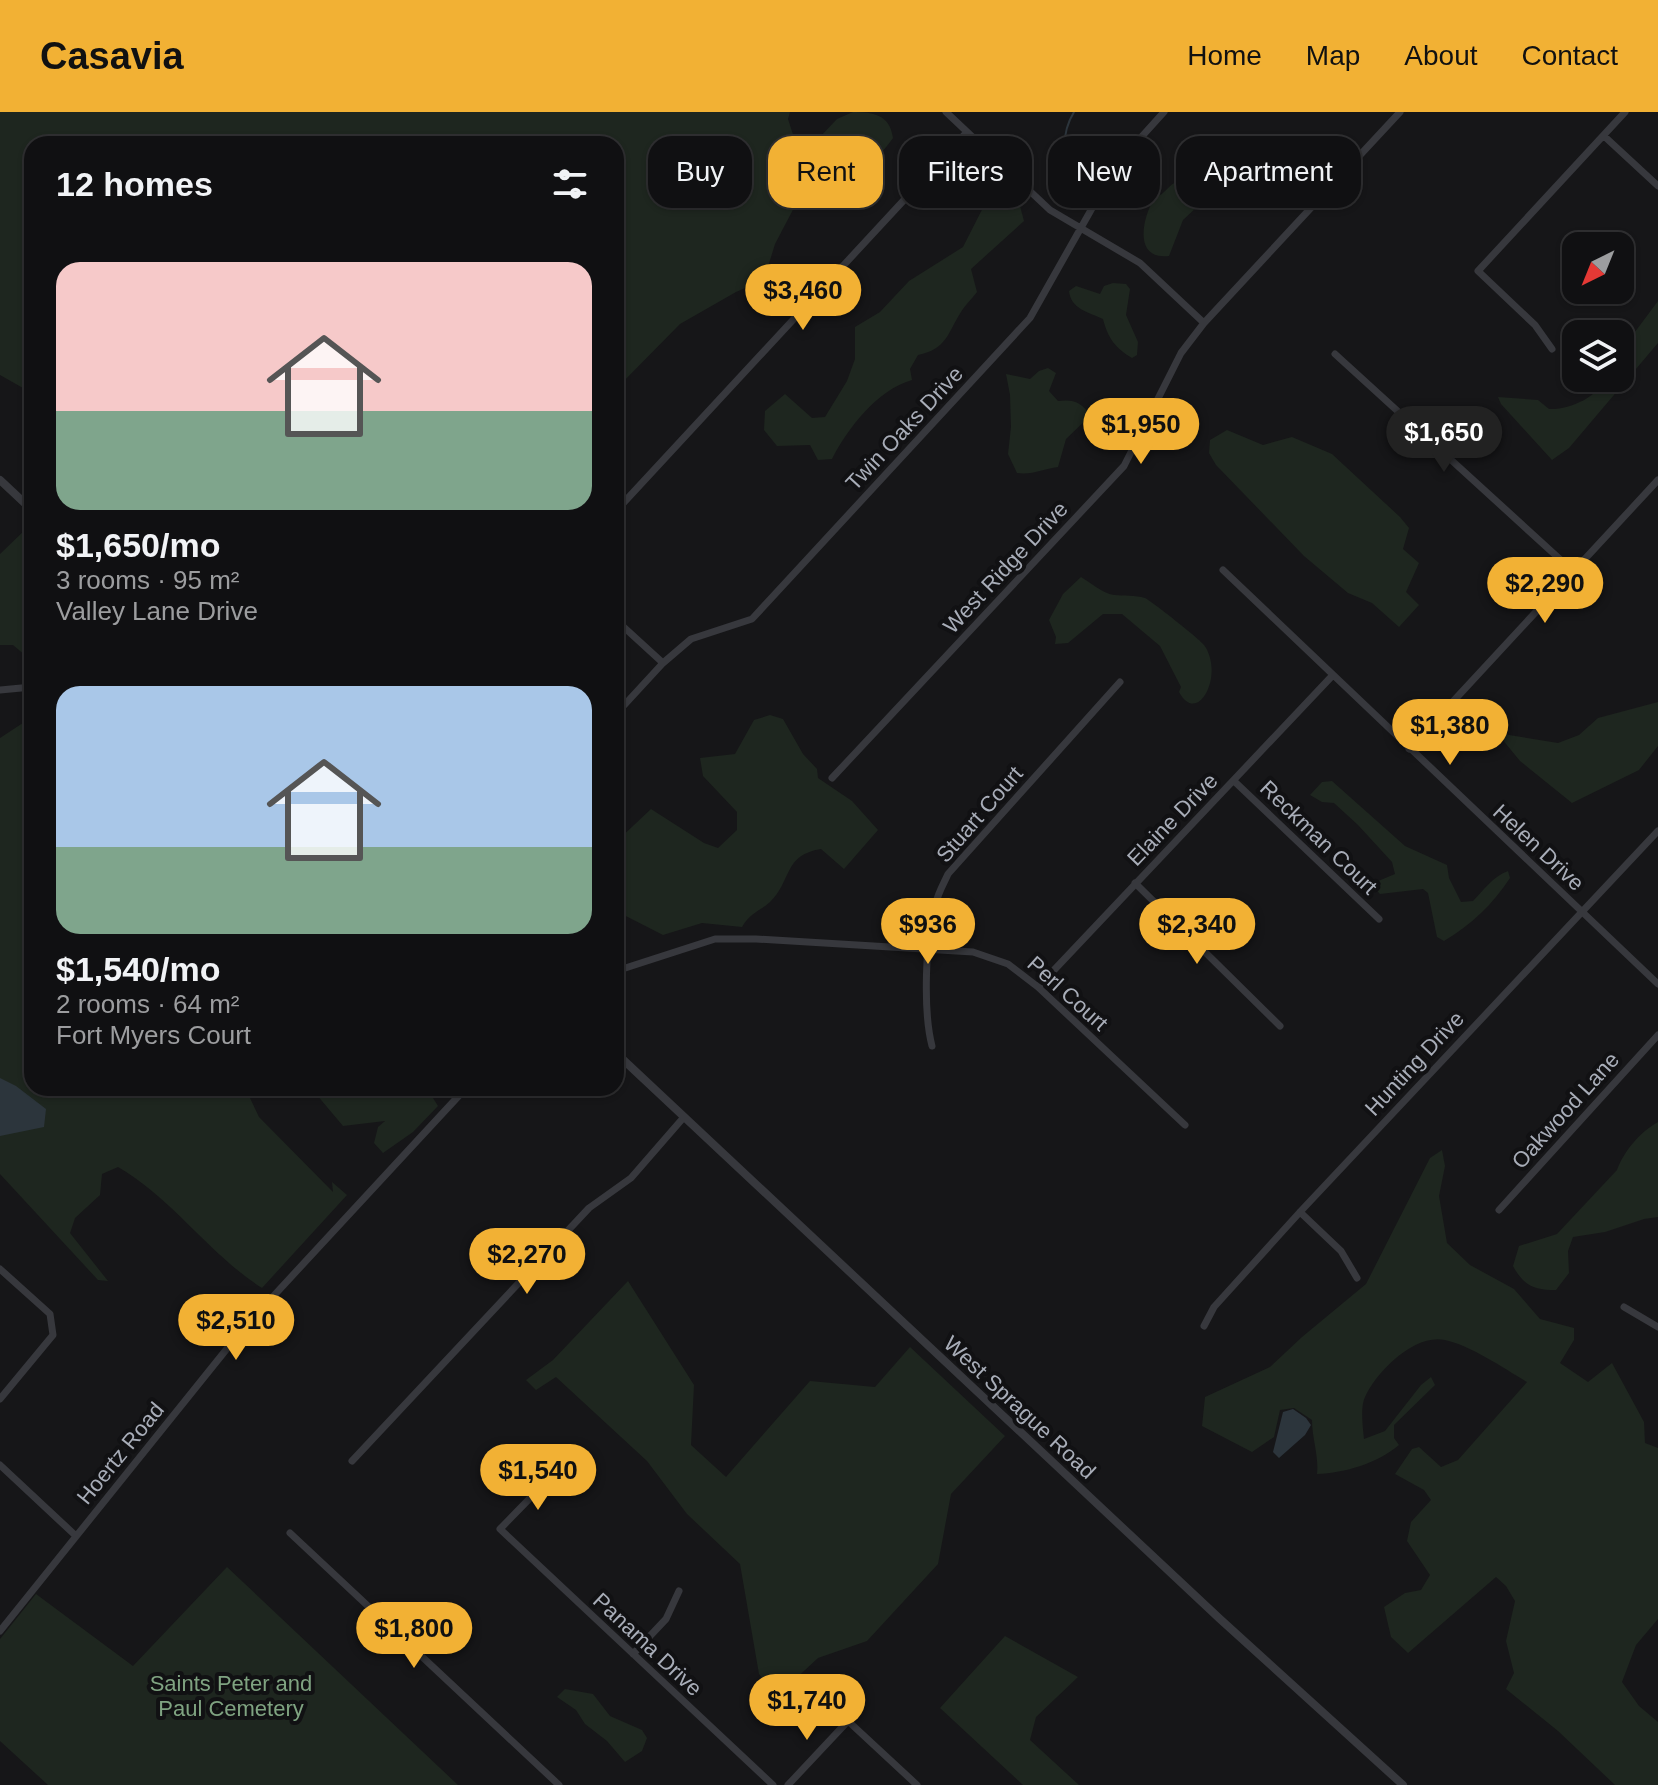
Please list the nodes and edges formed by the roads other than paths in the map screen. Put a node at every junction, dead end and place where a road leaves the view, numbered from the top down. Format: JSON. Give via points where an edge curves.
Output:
{"nodes":[{"id":1,"x":946,"y":112,"type":"edge"},
{"id":2,"x":1164,"y":112,"type":"edge"},
{"id":3,"x":1400,"y":112,"type":"edge"},
{"id":4,"x":1625,"y":112,"type":"edge"},
{"id":5,"x":967,"y":132,"type":"junction"},
{"id":6,"x":1604,"y":136,"type":"junction"},
{"id":7,"x":1658,"y":186,"type":"edge"},
{"id":8,"x":1080,"y":230,"type":"junction"},
{"id":9,"x":1204,"y":323,"type":"junction"},
{"id":10,"x":1552,"y":349,"type":"dead end"},
{"id":11,"x":1335,"y":354,"type":"dead end"},
{"id":12,"x":0,"y":480,"type":"edge"},
{"id":13,"x":1658,"y":480,"type":"edge"},
{"id":14,"x":24,"y":502,"type":"edge"},
{"id":15,"x":624,"y":502,"type":"edge"},
{"id":16,"x":1223,"y":570,"type":"dead end"},
{"id":17,"x":1574,"y":572,"type":"junction"},
{"id":18,"x":624,"y":627,"type":"edge"},
{"id":19,"x":663,"y":663,"type":"junction"},
{"id":20,"x":1332,"y":676,"type":"junction"},
{"id":21,"x":1120,"y":682,"type":"dead end"},
{"id":22,"x":24,"y":688,"type":"edge"},
{"id":23,"x":0,"y":690,"type":"edge"},
{"id":24,"x":624,"y":705,"type":"edge"},
{"id":25,"x":1409,"y":749,"type":"junction"},
{"id":26,"x":832,"y":778,"type":"dead end"},
{"id":27,"x":1234,"y":781,"type":"junction"},
{"id":28,"x":1658,"y":831,"type":"edge"},
{"id":29,"x":1135,"y":883,"type":"junction"},
{"id":30,"x":1581,"y":912,"type":"junction"},
{"id":31,"x":1379,"y":919,"type":"dead end"},
{"id":32,"x":929,"y":950,"type":"junction"},
{"id":33,"x":624,"y":968,"type":"edge"},
{"id":34,"x":1658,"y":984,"type":"edge"},
{"id":35,"x":1038,"y":987,"type":"junction"},
{"id":36,"x":1280,"y":1026,"type":"dead end"},
{"id":37,"x":1658,"y":1035,"type":"edge"},
{"id":38,"x":932,"y":1046,"type":"dead end"},
{"id":39,"x":624,"y":1061,"type":"edge"},
{"id":40,"x":459,"y":1096,"type":"edge"},
{"id":41,"x":684,"y":1117,"type":"junction"},
{"id":42,"x":1185,"y":1125,"type":"dead end"},
{"id":43,"x":1499,"y":1210,"type":"dead end"},
{"id":44,"x":1300,"y":1212,"type":"junction"},
{"id":45,"x":0,"y":1269,"type":"edge"},
{"id":46,"x":1357,"y":1278,"type":"dead end"},
{"id":47,"x":1624,"y":1307,"type":"dead end"},
{"id":48,"x":1204,"y":1326,"type":"dead end"},
{"id":49,"x":1658,"y":1327,"type":"edge"},
{"id":50,"x":0,"y":1399,"type":"edge"},
{"id":51,"x":352,"y":1461,"type":"dead end"},
{"id":52,"x":0,"y":1465,"type":"edge"},
{"id":53,"x":557,"y":1475,"type":"dead end"},
{"id":54,"x":290,"y":1533,"type":"dead end"},
{"id":55,"x":76,"y":1536,"type":"junction"},
{"id":56,"x":679,"y":1591,"type":"dead end"},
{"id":57,"x":0,"y":1631,"type":"edge"},
{"id":58,"x":633,"y":1654,"type":"junction"},
{"id":59,"x":559,"y":1785,"type":"edge"},
{"id":60,"x":773,"y":1785,"type":"edge"},
{"id":61,"x":788,"y":1785,"type":"edge"},
{"id":62,"x":917,"y":1785,"type":"edge"},
{"id":63,"x":1403,"y":1785,"type":"edge"}],
"edges":[{"from":1,"to":5,"type":"street"},
{"from":2,"to":8,"type":"street","name":"Twin Oaks Drive","via":[[1117,164]]},
{"from":3,"to":9,"type":"street","name":"West Ridge Drive"},
{"from":4,"to":6,"type":"street"},
{"from":5,"to":8,"type":"street","via":[[1050,210]]},
{"from":5,"to":15,"type":"street"},
{"from":6,"to":7,"type":"street"},
{"from":6,"to":10,"type":"street","via":[[1478,271],[1535,325]]},
{"from":8,"to":9,"type":"street","via":[[1140,263]]},
{"from":8,"to":19,"type":"street","name":"Twin Oaks Drive","via":[[1030,318],[752,619],[691,639]]},
{"from":9,"to":26,"type":"street","name":"West Ridge Drive","via":[[1181,353],[1124,466]]},
{"from":11,"to":17,"type":"street"},
{"from":12,"to":14,"type":"street"},
{"from":13,"to":17,"type":"street"},
{"from":16,"to":20,"type":"street","name":"Helen Drive"},
{"from":17,"to":25,"type":"street"},
{"from":18,"to":19,"type":"street"},
{"from":19,"to":24,"type":"street","name":"Twin Oaks Drive"},
{"from":20,"to":25,"type":"street","name":"Helen Drive"},
{"from":20,"to":27,"type":"street","name":"Elaine Drive"},
{"from":21,"to":32,"type":"street","name":"Stuart Court","via":[[948,874],[936,902]]},
{"from":22,"to":23,"type":"street"},
{"from":25,"to":30,"type":"street","name":"Helen Drive"},
{"from":27,"to":29,"type":"street","name":"Elaine Drive"},
{"from":27,"to":31,"type":"street","name":"Reckman Court"},
{"from":28,"to":30,"type":"street","name":"Hunting Drive"},
{"from":29,"to":35,"type":"street","name":"Elaine Drive"},
{"from":29,"to":36,"type":"street"},
{"from":30,"to":34,"type":"street","name":"Helen Drive"},
{"from":30,"to":44,"type":"street","name":"Hunting Drive"},
{"from":32,"to":33,"type":"street","name":"Perl Court","via":[[715,939]]},
{"from":32,"to":35,"type":"street","name":"Perl Court","via":[[973,952],[1008,964]]},
{"from":32,"to":38,"type":"street","name":"Stuart Court","via":[[927,1028]]},
{"from":35,"to":42,"type":"street","name":"Perl Court"},
{"from":37,"to":43,"type":"street","name":"Oakwood Lane"},
{"from":39,"to":41,"type":"street","name":"West Sprague Road"},
{"from":40,"to":55,"type":"street","name":"Hoertz Road","via":[[242,1330]]},
{"from":41,"to":51,"type":"street","via":[[631,1178],[589,1208]]},
{"from":41,"to":63,"type":"street","name":"West Sprague Road"},
{"from":44,"to":46,"type":"street","via":[[1341,1251]]},
{"from":44,"to":48,"type":"street","name":"Hunting Drive","via":[[1214,1307]]},
{"from":45,"to":50,"type":"street","via":[[50,1314],[53,1335]]},
{"from":47,"to":49,"type":"street"},
{"from":52,"to":55,"type":"street"},
{"from":53,"to":58,"type":"street","name":"Panama Drive","via":[[500,1529]]},
{"from":54,"to":59,"type":"street"},
{"from":55,"to":57,"type":"street","name":"Hoertz Road"},
{"from":56,"to":58,"type":"street","via":[[666,1619]]},
{"from":58,"to":60,"type":"street","name":"Panama Drive"},
{"from":61,"to":62,"type":"street","via":[[848,1721]]}]}
